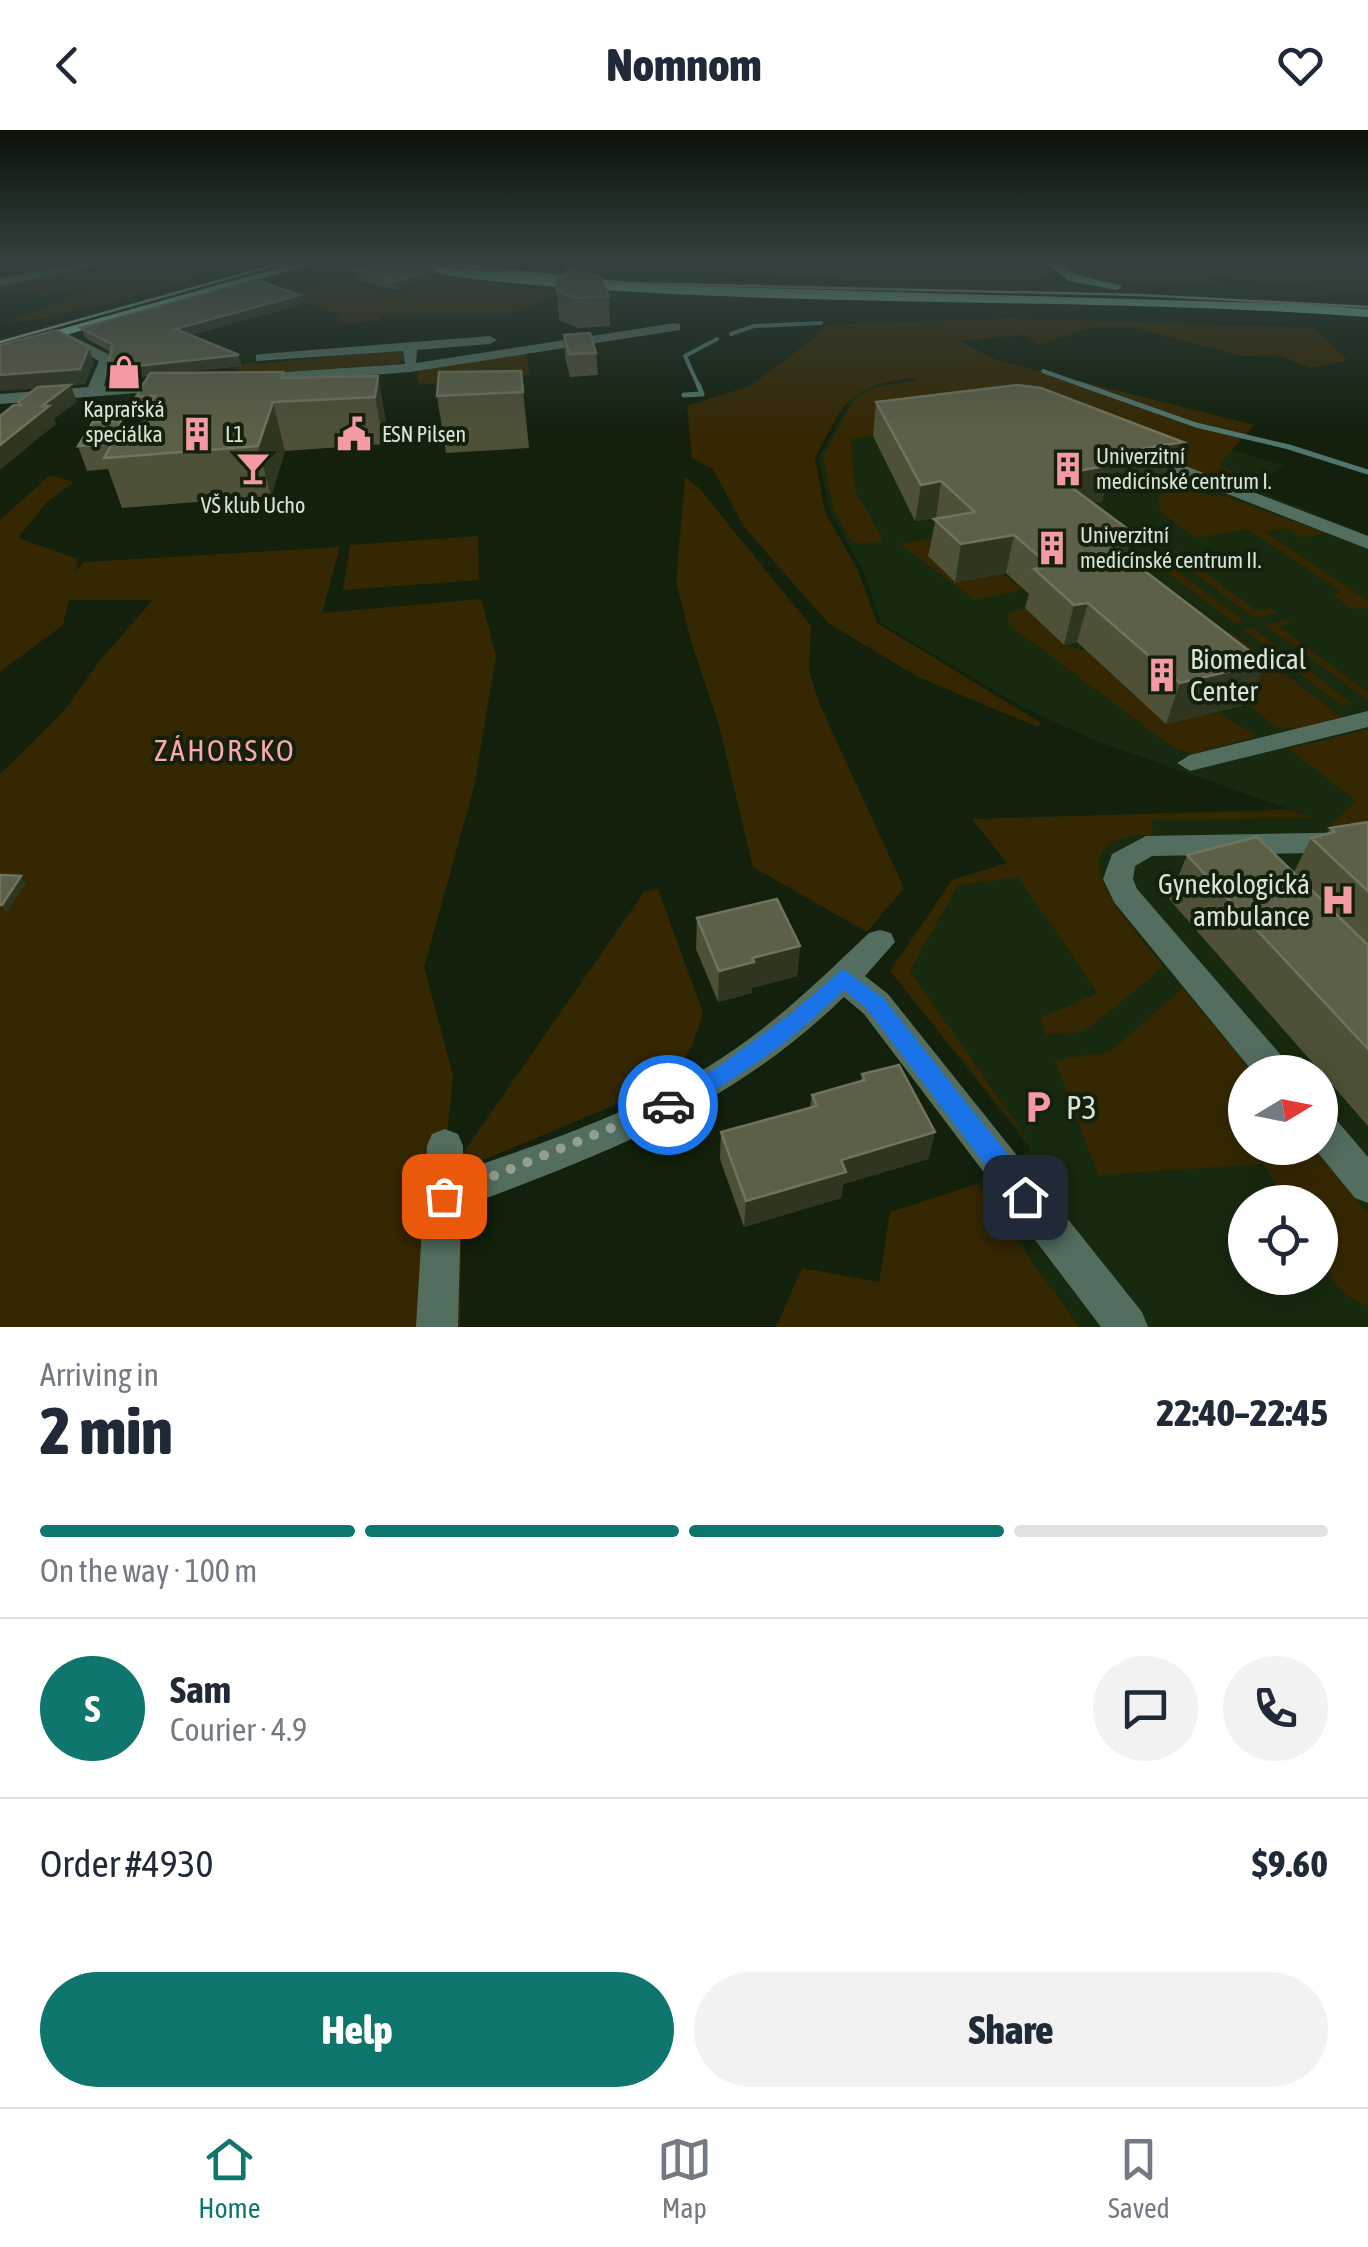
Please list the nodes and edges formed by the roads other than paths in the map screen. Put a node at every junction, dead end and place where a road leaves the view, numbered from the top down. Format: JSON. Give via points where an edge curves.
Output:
{"nodes":[{"id":1,"x":51,"y":320,"type":"edge"},
{"id":2,"x":105,"y":320,"type":"edge"},
{"id":3,"x":675,"y":327,"type":"dead end"},
{"id":4,"x":58,"y":333,"type":"junction"},
{"id":5,"x":0,"y":334,"type":"edge"},
{"id":6,"x":505,"y":338,"type":"dead end"},
{"id":7,"x":410,"y":346,"type":"junction"},
{"id":8,"x":0,"y":350,"type":"edge"},
{"id":9,"x":261,"y":358,"type":"dead end"},
{"id":10,"x":410,"y":368,"type":"junction"},
{"id":11,"x":243,"y":380,"type":"edge"},
{"id":12,"x":188,"y":384,"type":"edge"},
{"id":13,"x":94,"y":392,"type":"junction"},
{"id":14,"x":19,"y":398,"type":"junction"},
{"id":15,"x":0,"y":399,"type":"edge"},
{"id":16,"x":0,"y":412,"type":"edge"},
{"id":17,"x":1121,"y":446,"type":"edge"},
{"id":18,"x":1368,"y":543,"type":"edge"},
{"id":19,"x":1368,"y":719,"type":"edge"},
{"id":20,"x":1190,"y":764,"type":"dead end"},
{"id":21,"x":1368,"y":842,"type":"edge"},
{"id":22,"x":880,"y":942,"type":"dead end"},
{"id":23,"x":843,"y":977,"type":"junction"},
{"id":24,"x":1260,"y":1055,"type":"edge"},
{"id":25,"x":445,"y":1146,"type":"dead end"},
{"id":26,"x":1338,"y":1149,"type":"edge"},
{"id":27,"x":1368,"y":1185,"type":"edge"},
{"id":28,"x":444,"y":1196,"type":"junction"},
{"id":29,"x":437,"y":1327,"type":"edge"},
{"id":30,"x":1127,"y":1327,"type":"edge"}],
"edges":[{"from":1,"to":5,"type":"main road"},
{"from":2,"to":4,"type":"main road"},
{"from":3,"to":10,"type":"street"},
{"from":4,"to":8,"type":"main road"},
{"from":4,"to":13,"type":"street","via":[[108,359]]},
{"from":6,"to":7,"type":"street"},
{"from":7,"to":9,"type":"street"},
{"from":7,"to":10,"type":"street"},
{"from":10,"to":11,"type":"street"},
{"from":12,"to":13,"type":"street"},
{"from":13,"to":14,"type":"street"},
{"from":14,"to":15,"type":"street"},
{"from":14,"to":16,"type":"street"},
{"from":17,"to":18,"type":"street"},
{"from":19,"to":20,"type":"street"},
{"from":21,"to":24,"type":"street","via":[[1146,846],[1122,861],[1118,879],[1124,894]]},
{"from":22,"to":23,"type":"street"},
{"from":23,"to":28,"type":"street","via":[[725,1075],[646,1117]]},
{"from":23,"to":30,"type":"street","via":[[876,1004]]},
{"from":25,"to":28,"type":"street"},
{"from":26,"to":27,"type":"street"},
{"from":28,"to":29,"type":"street"}]}
